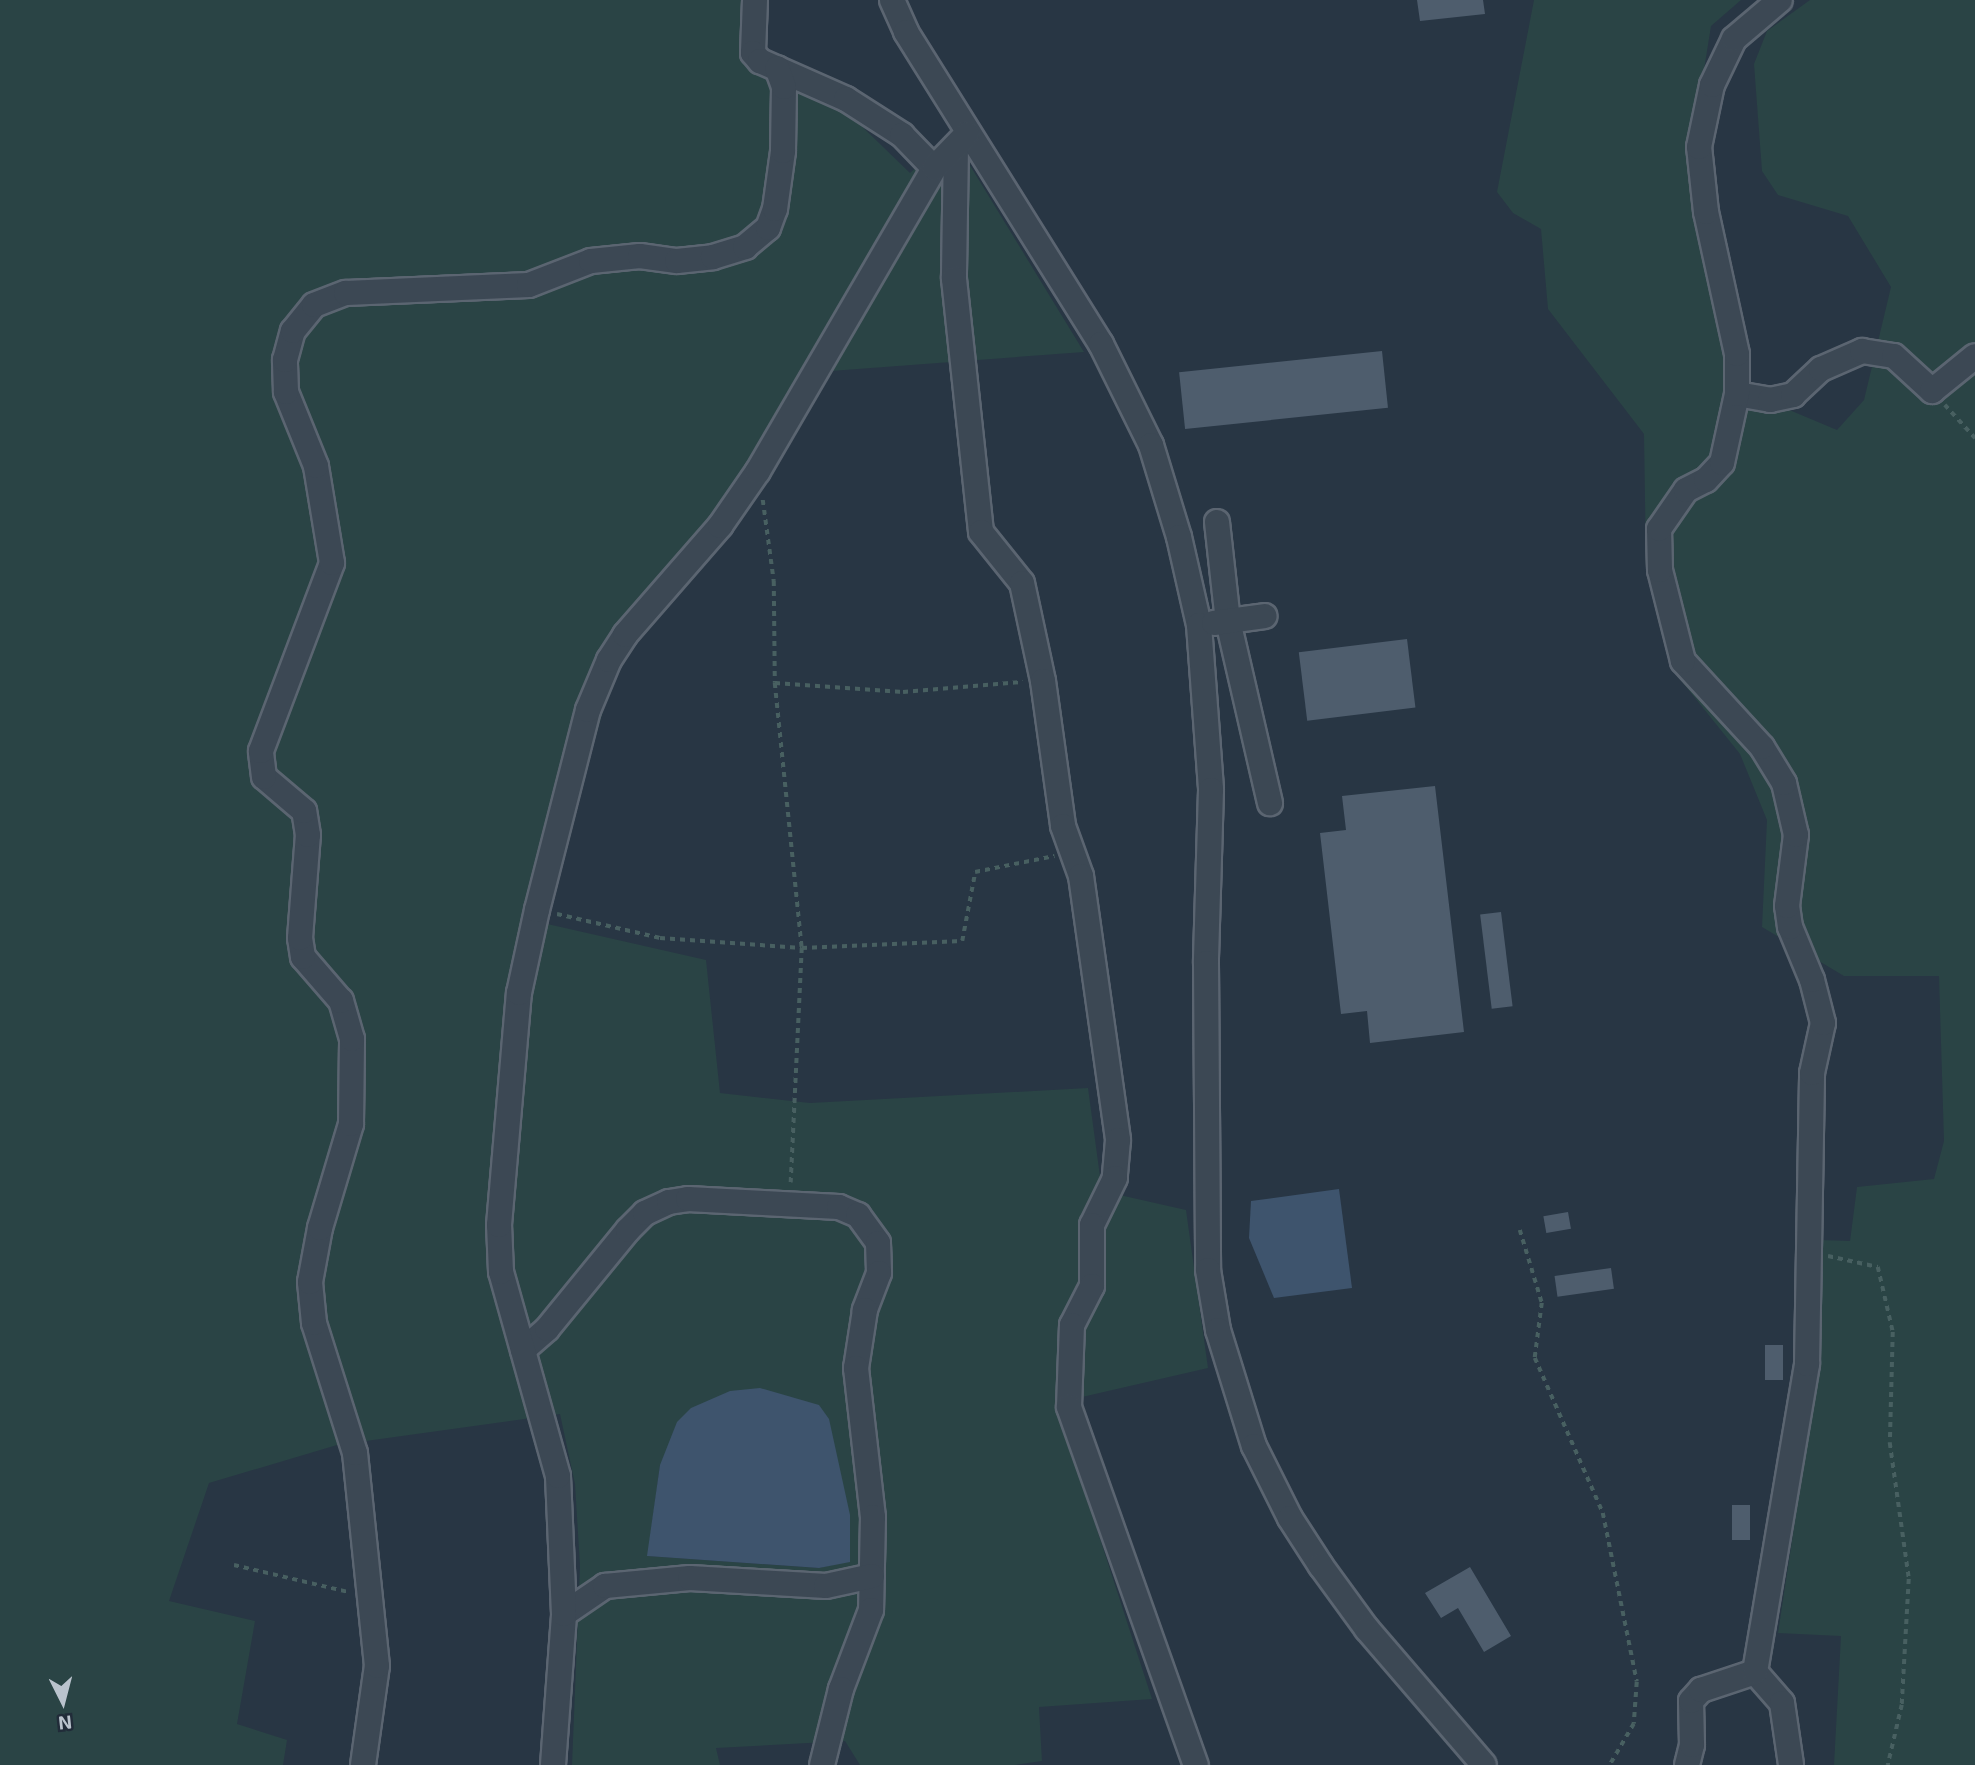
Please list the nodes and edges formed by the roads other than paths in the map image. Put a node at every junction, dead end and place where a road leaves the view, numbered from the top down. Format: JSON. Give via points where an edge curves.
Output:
{"nodes":[{"id":1,"x":755,"y":0,"type":"edge"},
{"id":2,"x":892,"y":0,"type":"edge"},
{"id":3,"x":1780,"y":0,"type":"edge"},
{"id":4,"x":777,"y":68,"type":"junction"},
{"id":5,"x":962,"y":140,"type":"junction"},
{"id":6,"x":934,"y":167,"type":"junction"},
{"id":7,"x":1975,"y":356,"type":"edge"},
{"id":8,"x":1737,"y":394,"type":"junction"},
{"id":9,"x":1217,"y":522,"type":"dead end"},
{"id":10,"x":1265,"y":616,"type":"dead end"},
{"id":11,"x":1228,"y":621,"type":"junction"},
{"id":12,"x":1199,"y":625,"type":"junction"},
{"id":13,"x":1270,"y":803,"type":"dead end"},
{"id":14,"x":523,"y":1350,"type":"junction"},
{"id":15,"x":872,"y":1576,"type":"junction"},
{"id":16,"x":564,"y":1614,"type":"junction"},
{"id":17,"x":1755,"y":1672,"type":"junction"},
{"id":18,"x":363,"y":1765,"type":"edge"},
{"id":19,"x":553,"y":1765,"type":"edge"},
{"id":20,"x":822,"y":1765,"type":"edge"},
{"id":21,"x":1196,"y":1765,"type":"edge"},
{"id":22,"x":1484,"y":1765,"type":"edge"},
{"id":23,"x":1687,"y":1765,"type":"edge"},
{"id":24,"x":1791,"y":1765,"type":"edge"}],
"edges":[{"from":1,"to":4,"type":"street","via":[[753,53]]},
{"from":2,"to":5,"type":"street"},
{"from":3,"to":8,"type":"street","via":[[1734,39],[1712,85],[1699,147],[1706,212],[1737,354]]},
{"from":4,"to":6,"type":"street","via":[[846,99],[902,135]]},
{"from":4,"to":18,"type":"street","via":[[784,87],[775,209],[768,228],[744,247],[677,261],[640,256],[591,261],[529,285],[346,293],[314,305],[292,331],[285,360],[286,392],[316,466],[332,563],[261,751],[264,777],[304,811],[308,835],[300,938],[303,957],[341,1001],[352,1039],[351,1124],[320,1228],[310,1282],[314,1323],[355,1453],[377,1666]]},
{"from":5,"to":6,"type":"street"},
{"from":5,"to":12,"type":"street","via":[[1101,344],[1137,413],[1179,537]]},
{"from":5,"to":21,"type":"street","via":[[954,279],[981,532],[1022,583],[1043,681],[1070,853],[1081,876],[1118,1140],[1115,1178],[1092,1225],[1092,1286],[1072,1325],[1069,1407]]},
{"from":6,"to":14,"type":"street","via":[[758,471],[720,526],[625,635],[588,710],[519,993],[499,1225],[501,1272]]},
{"from":7,"to":8,"type":"street","via":[[1931,391],[1894,356],[1862,351],[1821,369],[1793,396],[1770,400]]},
{"from":8,"to":17,"type":"street","via":[[1722,463],[1706,480],[1686,490],[1659,530],[1660,570],[1683,662],[1762,747],[1784,783],[1796,835],[1787,906],[1790,927],[1812,980],[1823,1023],[1812,1073],[1807,1364]]},
{"from":9,"to":11,"type":"street"},
{"from":10,"to":11,"type":"street"},
{"from":11,"to":12,"type":"street"},
{"from":11,"to":13,"type":"street"},
{"from":12,"to":22,"type":"street","via":[[1211,790],[1206,1197],[1208,1270],[1218,1330],[1254,1446],[1290,1518],[1367,1629]]},
{"from":14,"to":15,"type":"street","via":[[547,1329],[645,1213],[688,1199],[839,1207],[858,1215],[878,1243],[879,1273],[865,1310],[856,1368],[873,1517]]},
{"from":14,"to":16,"type":"street","via":[[558,1476]]},
{"from":15,"to":16,"type":"street","via":[[826,1586],[690,1577],[605,1586]]},
{"from":15,"to":20,"type":"street","via":[[870,1610],[841,1689]]},
{"from":16,"to":19,"type":"street"},
{"from":17,"to":23,"type":"street","via":[[1701,1690],[1691,1701],[1692,1745]]},
{"from":17,"to":24,"type":"street","via":[[1782,1703]]}]}
